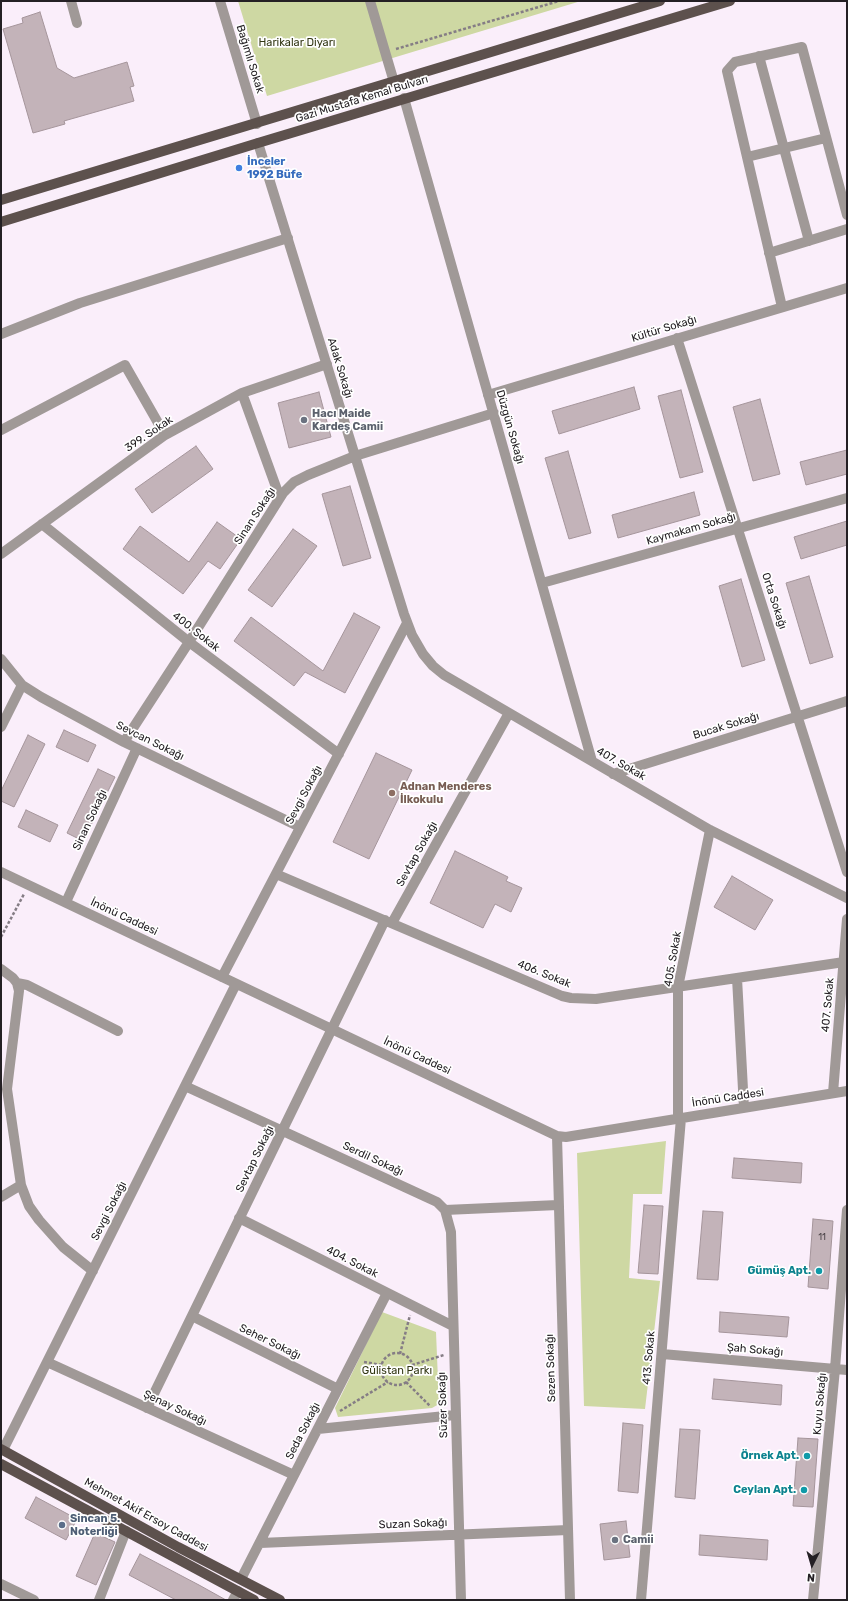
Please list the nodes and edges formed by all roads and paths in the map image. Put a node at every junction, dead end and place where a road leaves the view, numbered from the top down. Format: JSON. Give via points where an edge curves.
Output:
{"nodes":[{"id":1,"x":71,"y":1,"type":"edge"},
{"id":2,"x":220,"y":1,"type":"edge"},
{"id":3,"x":370,"y":1,"type":"edge"},
{"id":4,"x":558,"y":1,"type":"edge"},
{"id":5,"x":660,"y":1,"type":"edge"},
{"id":6,"x":730,"y":1,"type":"edge"},
{"id":7,"x":77,"y":22,"type":"dead end"},
{"id":8,"x":386,"y":52,"type":"junction"},
{"id":9,"x":759,"y":56,"type":"junction"},
{"id":10,"x":394,"y":82,"type":"junction"},
{"id":11,"x":404,"y":98,"type":"junction"},
{"id":12,"x":257,"y":124,"type":"junction"},
{"id":13,"x":826,"y":138,"type":"junction"},
{"id":14,"x":258,"y":143,"type":"junction"},
{"id":15,"x":784,"y":149,"type":"junction"},
{"id":16,"x":747,"y":157,"type":"junction"},
{"id":17,"x":1,"y":200,"type":"edge"},
{"id":18,"x":847,"y":215,"type":"edge"},
{"id":19,"x":1,"y":222,"type":"edge"},
{"id":20,"x":847,"y":229,"type":"edge"},
{"id":21,"x":288,"y":238,"type":"junction"},
{"id":22,"x":809,"y":241,"type":"junction"},
{"id":23,"x":769,"y":253,"type":"junction"},
{"id":24,"x":847,"y":288,"type":"edge"},
{"id":25,"x":782,"y":307,"type":"junction"},
{"id":26,"x":1,"y":334,"type":"edge"},
{"id":27,"x":677,"y":338,"type":"junction"},
{"id":28,"x":327,"y":364,"type":"junction"},
{"id":29,"x":242,"y":393,"type":"junction"},
{"id":30,"x":488,"y":395,"type":"junction"},
{"id":31,"x":494,"y":413,"type":"junction"},
{"id":32,"x":1,"y":430,"type":"edge"},
{"id":33,"x":165,"y":435,"type":"junction"},
{"id":34,"x":355,"y":456,"type":"junction"},
{"id":35,"x":280,"y":498,"type":"junction"},
{"id":36,"x":847,"y":498,"type":"edge"},
{"id":37,"x":42,"y":524,"type":"junction"},
{"id":38,"x":738,"y":528,"type":"junction"},
{"id":39,"x":1,"y":554,"type":"edge"},
{"id":40,"x":542,"y":584,"type":"junction"},
{"id":41,"x":407,"y":623,"type":"junction"},
{"id":42,"x":189,"y":642,"type":"junction"},
{"id":43,"x":1,"y":659,"type":"edge"},
{"id":44,"x":22,"y":685,"type":"junction"},
{"id":45,"x":847,"y":701,"type":"edge"},
{"id":46,"x":509,"y":713,"type":"junction"},
{"id":47,"x":798,"y":716,"type":"junction"},
{"id":48,"x":1,"y":727,"type":"edge"},
{"id":49,"x":124,"y":742,"type":"junction"},
{"id":50,"x":137,"y":748,"type":"junction"},
{"id":51,"x":339,"y":754,"type":"junction"},
{"id":52,"x":592,"y":761,"type":"junction"},
{"id":53,"x":613,"y":774,"type":"junction"},
{"id":54,"x":300,"y":828,"type":"junction"},
{"id":55,"x":710,"y":830,"type":"junction"},
{"id":56,"x":1,"y":872,"type":"edge"},
{"id":57,"x":847,"y":872,"type":"edge"},
{"id":58,"x":276,"y":874,"type":"junction"},
{"id":59,"x":29,"y":885,"type":"junction"},
{"id":60,"x":847,"y":898,"type":"edge"},
{"id":61,"x":66,"y":902,"type":"junction"},
{"id":62,"x":847,"y":919,"type":"edge"},
{"id":63,"x":389,"y":922,"type":"junction"},
{"id":64,"x":1,"y":938,"type":"edge"},
{"id":65,"x":844,"y":962,"type":"junction"},
{"id":66,"x":1,"y":969,"type":"edge"},
{"id":67,"x":222,"y":977,"type":"junction"},
{"id":68,"x":737,"y":978,"type":"junction"},
{"id":69,"x":17,"y":983,"type":"junction"},
{"id":70,"x":236,"y":984,"type":"junction"},
{"id":71,"x":678,"y":987,"type":"junction"},
{"id":72,"x":332,"y":1029,"type":"junction"},
{"id":73,"x":118,"y":1031,"type":"dead end"},
{"id":74,"x":185,"y":1086,"type":"junction"},
{"id":75,"x":4,"y":1089,"type":"edge"},
{"id":76,"x":847,"y":1091,"type":"edge"},
{"id":77,"x":832,"y":1093,"type":"junction"},
{"id":78,"x":744,"y":1108,"type":"junction"},
{"id":79,"x":679,"y":1118,"type":"junction"},
{"id":80,"x":282,"y":1131,"type":"junction"},
{"id":81,"x":557,"y":1136,"type":"junction"},
{"id":82,"x":21,"y":1185,"type":"junction"},
{"id":83,"x":1,"y":1197,"type":"edge"},
{"id":84,"x":558,"y":1205,"type":"junction"},
{"id":85,"x":445,"y":1210,"type":"junction"},
{"id":86,"x":847,"y":1210,"type":"edge"},
{"id":87,"x":240,"y":1218,"type":"junction"},
{"id":88,"x":93,"y":1271,"type":"junction"},
{"id":89,"x":387,"y":1293,"type":"junction"},
{"id":90,"x":412,"y":1306,"type":"junction"},
{"id":91,"x":192,"y":1316,"type":"junction"},
{"id":92,"x":453,"y":1326,"type":"junction"},
{"id":93,"x":454,"y":1352,"type":"junction"},
{"id":94,"x":400,"y":1354,"type":"junction"},
{"id":95,"x":662,"y":1354,"type":"junction"},
{"id":96,"x":353,"y":1360,"type":"junction"},
{"id":97,"x":47,"y":1362,"type":"junction"},
{"id":98,"x":382,"y":1365,"type":"junction"},
{"id":99,"x":412,"y":1365,"type":"junction"},
{"id":100,"x":835,"y":1369,"type":"junction"},
{"id":101,"x":847,"y":1370,"type":"edge"},
{"id":102,"x":388,"y":1382,"type":"junction"},
{"id":103,"x":406,"y":1382,"type":"junction"},
{"id":104,"x":338,"y":1389,"type":"junction"},
{"id":105,"x":147,"y":1408,"type":"junction"},
{"id":106,"x":456,"y":1415,"type":"junction"},
{"id":107,"x":440,"y":1417,"type":"junction"},
{"id":108,"x":319,"y":1425,"type":"junction"},
{"id":109,"x":2,"y":1449,"type":"edge"},
{"id":110,"x":1,"y":1464,"type":"edge"},
{"id":111,"x":294,"y":1475,"type":"junction"},
{"id":112,"x":568,"y":1530,"type":"junction"},
{"id":113,"x":126,"y":1531,"type":"junction"},
{"id":114,"x":459,"y":1534,"type":"junction"},
{"id":115,"x":260,"y":1543,"type":"junction"},
{"id":116,"x":241,"y":1579,"type":"junction"},
{"id":117,"x":1,"y":1584,"type":"edge"},
{"id":118,"x":236,"y":1596,"type":"edge"},
{"id":119,"x":34,"y":1600,"type":"edge"},
{"id":120,"x":99,"y":1600,"type":"edge"},
{"id":121,"x":254,"y":1600,"type":"edge"},
{"id":122,"x":280,"y":1600,"type":"edge"},
{"id":123,"x":460,"y":1600,"type":"edge"},
{"id":124,"x":570,"y":1600,"type":"edge"},
{"id":125,"x":641,"y":1600,"type":"edge"},
{"id":126,"x":813,"y":1600,"type":"edge"}],
"edges":[{"from":1,"to":7,"type":"street"},
{"from":2,"to":12,"type":"street","name":"Bağımlı Sokak"},
{"from":3,"to":8,"type":"street"},
{"from":4,"to":8,"type":"path"},
{"from":5,"to":10,"type":"main road","name":"Gazi Mustafa Kemal Bulvarı"},
{"from":6,"to":11,"type":"main road","name":"Gazi Mustafa Kemal Bulvarı"},
{"from":8,"to":10,"type":"street"},
{"from":9,"to":13,"type":"street","via":[[802,47]]},
{"from":9,"to":15,"type":"street"},
{"from":9,"to":16,"type":"street","via":[[735,62],[727,71]]},
{"from":10,"to":12,"type":"main road","name":"Gazi Mustafa Kemal Bulvarı"},
{"from":11,"to":14,"type":"main road","name":"Gazi Mustafa Kemal Bulvarı"},
{"from":11,"to":30,"type":"street","name":"Düzgün Sokağı"},
{"from":12,"to":17,"type":"main road","name":"Gazi Mustafa Kemal Bulvarı"},
{"from":13,"to":15,"type":"street"},
{"from":13,"to":18,"type":"street"},
{"from":14,"to":19,"type":"main road","name":"Gazi Mustafa Kemal Bulvarı"},
{"from":14,"to":21,"type":"street","name":"Adak Sokağı"},
{"from":15,"to":16,"type":"street"},
{"from":15,"to":22,"type":"street"},
{"from":16,"to":23,"type":"street"},
{"from":20,"to":22,"type":"street"},
{"from":21,"to":26,"type":"street","via":[[80,303]]},
{"from":21,"to":28,"type":"street","name":"Adak Sokağı"},
{"from":22,"to":23,"type":"street"},
{"from":23,"to":25,"type":"street"},
{"from":24,"to":25,"type":"street","name":"Kültür Sokağı"},
{"from":25,"to":27,"type":"street","name":"Kültür Sokağı"},
{"from":27,"to":30,"type":"street","name":"Kültür Sokağı"},
{"from":27,"to":38,"type":"street","name":"Orta Sokağı"},
{"from":28,"to":29,"type":"street","name":"399. Sokak"},
{"from":28,"to":34,"type":"street","name":"Adak Sokağı"},
{"from":29,"to":33,"type":"street","name":"399. Sokak"},
{"from":29,"to":35,"type":"street"},
{"from":30,"to":31,"type":"street","name":"Düzgün Sokağı"},
{"from":31,"to":34,"type":"street","name":"Sinan Sokağı"},
{"from":31,"to":40,"type":"street","name":"Düzgün Sokağı"},
{"from":32,"to":33,"type":"street","via":[[125,365]]},
{"from":33,"to":37,"type":"street","name":"399. Sokak"},
{"from":34,"to":35,"type":"street","name":"Sinan Sokağı","via":[[300,478]]},
{"from":34,"to":41,"type":"street","name":"Adak Sokağı"},
{"from":35,"to":42,"type":"street","name":"Sinan Sokağı"},
{"from":36,"to":38,"type":"street","name":"Kaymakam Sokağı"},
{"from":37,"to":39,"type":"street","name":"399. Sokak"},
{"from":37,"to":42,"type":"street","name":"400. Sokak"},
{"from":38,"to":40,"type":"street","name":"Kaymakam Sokağı"},
{"from":38,"to":47,"type":"street","name":"Orta Sokağı"},
{"from":40,"to":52,"type":"street","name":"Düzgün Sokağı"},
{"from":41,"to":46,"type":"street","name":"407. Sokak","via":[[417,646],[433,666]]},
{"from":41,"to":51,"type":"street","name":"Sevgi Sokağı"},
{"from":42,"to":49,"type":"street","name":"Sinan Sokağı"},
{"from":42,"to":51,"type":"street","name":"400. Sokak"},
{"from":43,"to":44,"type":"street","name":"Sevcan Sokağı"},
{"from":44,"to":48,"type":"street"},
{"from":44,"to":49,"type":"street","name":"Sevcan Sokağı"},
{"from":45,"to":47,"type":"street","name":"Bucak Sokağı"},
{"from":46,"to":52,"type":"street","name":"407. Sokak"},
{"from":46,"to":63,"type":"street","name":"Sevtap Sokağı"},
{"from":47,"to":53,"type":"street","name":"Bucak Sokağı"},
{"from":47,"to":57,"type":"street","name":"Orta Sokağı"},
{"from":49,"to":50,"type":"street","name":"Sevcan Sokağı"},
{"from":50,"to":54,"type":"street","name":"Sevcan Sokağı"},
{"from":50,"to":61,"type":"street","name":"Sinan Sokağı"},
{"from":51,"to":54,"type":"street","name":"Sevgi Sokağı"},
{"from":52,"to":53,"type":"street","name":"407. Sokak"},
{"from":53,"to":55,"type":"street","name":"407. Sokak"},
{"from":54,"to":58,"type":"street","name":"Sevgi Sokağı"},
{"from":55,"to":60,"type":"street","name":"407. Sokak"},
{"from":55,"to":71,"type":"street","name":"405. Sokak"},
{"from":56,"to":59,"type":"street","name":"İnönü Caddesi"},
{"from":58,"to":63,"type":"street","name":"406. Sokak"},
{"from":58,"to":67,"type":"street","name":"Sevgi Sokağı"},
{"from":59,"to":61,"type":"street","name":"İnönü Caddesi"},
{"from":59,"to":64,"type":"path"},
{"from":61,"to":67,"type":"street","name":"İnönü Caddesi"},
{"from":62,"to":65,"type":"street","name":"407. Sokak"},
{"from":63,"to":71,"type":"street","name":"406. Sokak","via":[[567,997],[596,999]]},
{"from":63,"to":72,"type":"street","name":"Sevtap Sokağı"},
{"from":65,"to":68,"type":"street","name":"406. Sokak"},
{"from":65,"to":77,"type":"street","name":"407. Sokak"},
{"from":66,"to":69,"type":"street"},
{"from":67,"to":70,"type":"street","name":"İnönü Caddesi"},
{"from":68,"to":71,"type":"street","name":"406. Sokak"},
{"from":68,"to":78,"type":"street"},
{"from":69,"to":73,"type":"street","via":[[27,985]]},
{"from":69,"to":75,"type":"street","via":[[20,994]]},
{"from":70,"to":72,"type":"street","name":"İnönü Caddesi"},
{"from":70,"to":74,"type":"street","name":"Sevgi Sokağı"},
{"from":71,"to":79,"type":"street","name":"405. Sokak"},
{"from":72,"to":80,"type":"street","name":"Sevtap Sokağı"},
{"from":72,"to":81,"type":"street","name":"İnönü Caddesi"},
{"from":74,"to":80,"type":"street","name":"Serdil Sokağı"},
{"from":74,"to":88,"type":"street","name":"Sevgi Sokağı"},
{"from":75,"to":82,"type":"street"},
{"from":76,"to":77,"type":"street","name":"İnönü Caddesi"},
{"from":77,"to":78,"type":"street","name":"İnönü Caddesi"},
{"from":78,"to":79,"type":"street","name":"İnönü Caddesi"},
{"from":79,"to":81,"type":"street","name":"İnönü Caddesi","via":[[566,1137]]},
{"from":79,"to":95,"type":"street","name":"413. Sokak"},
{"from":80,"to":85,"type":"street","name":"Serdil Sokağı","via":[[437,1202]]},
{"from":80,"to":87,"type":"street","name":"Sevtap Sokağı"},
{"from":81,"to":84,"type":"street","name":"Sezen Sokağı"},
{"from":82,"to":83,"type":"street"},
{"from":82,"to":88,"type":"street","via":[[29,1206],[40,1220],[63,1247]]},
{"from":84,"to":85,"type":"street"},
{"from":84,"to":112,"type":"street","name":"Sezen Sokağı"},
{"from":85,"to":92,"type":"street","name":"Süzer Sokağı","via":[[450,1232]]},
{"from":86,"to":100,"type":"street","name":"Kuyu Sokağı"},
{"from":87,"to":89,"type":"street","name":"404. Sokak"},
{"from":87,"to":91,"type":"street","name":"Sevtap Sokağı"},
{"from":88,"to":97,"type":"street","name":"Sevgi Sokağı"},
{"from":89,"to":90,"type":"street","name":"404. Sokak"},
{"from":89,"to":96,"type":"street","name":"Seda Sokağı"},
{"from":90,"to":92,"type":"street","name":"404. Sokak"},
{"from":90,"to":94,"type":"path"},
{"from":91,"to":104,"type":"street","name":"Seher Sokağı"},
{"from":91,"to":105,"type":"street","name":"Sevtap Sokağı"},
{"from":92,"to":93,"type":"street","name":"Süzer Sokağı"},
{"from":93,"to":99,"type":"path"},
{"from":93,"to":106,"type":"street","name":"Süzer Sokağı"},
{"from":94,"to":98,"type":"path","via":[[389,1355]]},
{"from":94,"to":99,"type":"path","via":[[409,1359]]},
{"from":95,"to":100,"type":"street","name":"Şah Sokağı"},
{"from":95,"to":125,"type":"street","name":"413. Sokak"},
{"from":96,"to":98,"type":"path"},
{"from":96,"to":104,"type":"street","name":"Seda Sokağı"},
{"from":97,"to":105,"type":"street","name":"Şenay Sokağı"},
{"from":97,"to":109,"type":"street","name":"Sevgi Sokağı"},
{"from":98,"to":102,"type":"path","via":[[381,1372]]},
{"from":99,"to":103,"type":"path","via":[[412,1374]]},
{"from":100,"to":101,"type":"street","name":"Şah Sokağı"},
{"from":100,"to":126,"type":"street","name":"Kuyu Sokağı"},
{"from":102,"to":103,"type":"path","via":[[395,1385]]},
{"from":102,"to":108,"type":"path"},
{"from":103,"to":107,"type":"path"},
{"from":104,"to":108,"type":"street","name":"Seda Sokağı"},
{"from":105,"to":111,"type":"street","name":"Şenay Sokağı"},
{"from":106,"to":107,"type":"street"},
{"from":106,"to":114,"type":"street","name":"Süzer Sokağı"},
{"from":107,"to":108,"type":"street"},
{"from":108,"to":111,"type":"street","name":"Seda Sokağı"},
{"from":109,"to":116,"type":"main road","name":"Mehmet Akif Ersoy Caddesi"},
{"from":110,"to":113,"type":"main road","name":"Mehmet Akif Ersoy Caddesi"},
{"from":111,"to":115,"type":"street","name":"Seda Sokağı"},
{"from":112,"to":114,"type":"street","name":"Suzan Sokağı"},
{"from":112,"to":124,"type":"street","name":"Sezen Sokağı"},
{"from":113,"to":118,"type":"main road","name":"Mehmet Akif Ersoy Caddesi"},
{"from":113,"to":120,"type":"street"},
{"from":114,"to":115,"type":"street","name":"Suzan Sokağı"},
{"from":114,"to":123,"type":"street","name":"Süzer Sokağı"},
{"from":115,"to":116,"type":"street","name":"Seda Sokağı"},
{"from":116,"to":122,"type":"main road","name":"Mehmet Akif Ersoy Caddesi"},
{"from":117,"to":119,"type":"street"},
{"from":118,"to":121,"type":"main road","name":"Mehmet Akif Ersoy Caddesi"}]}
